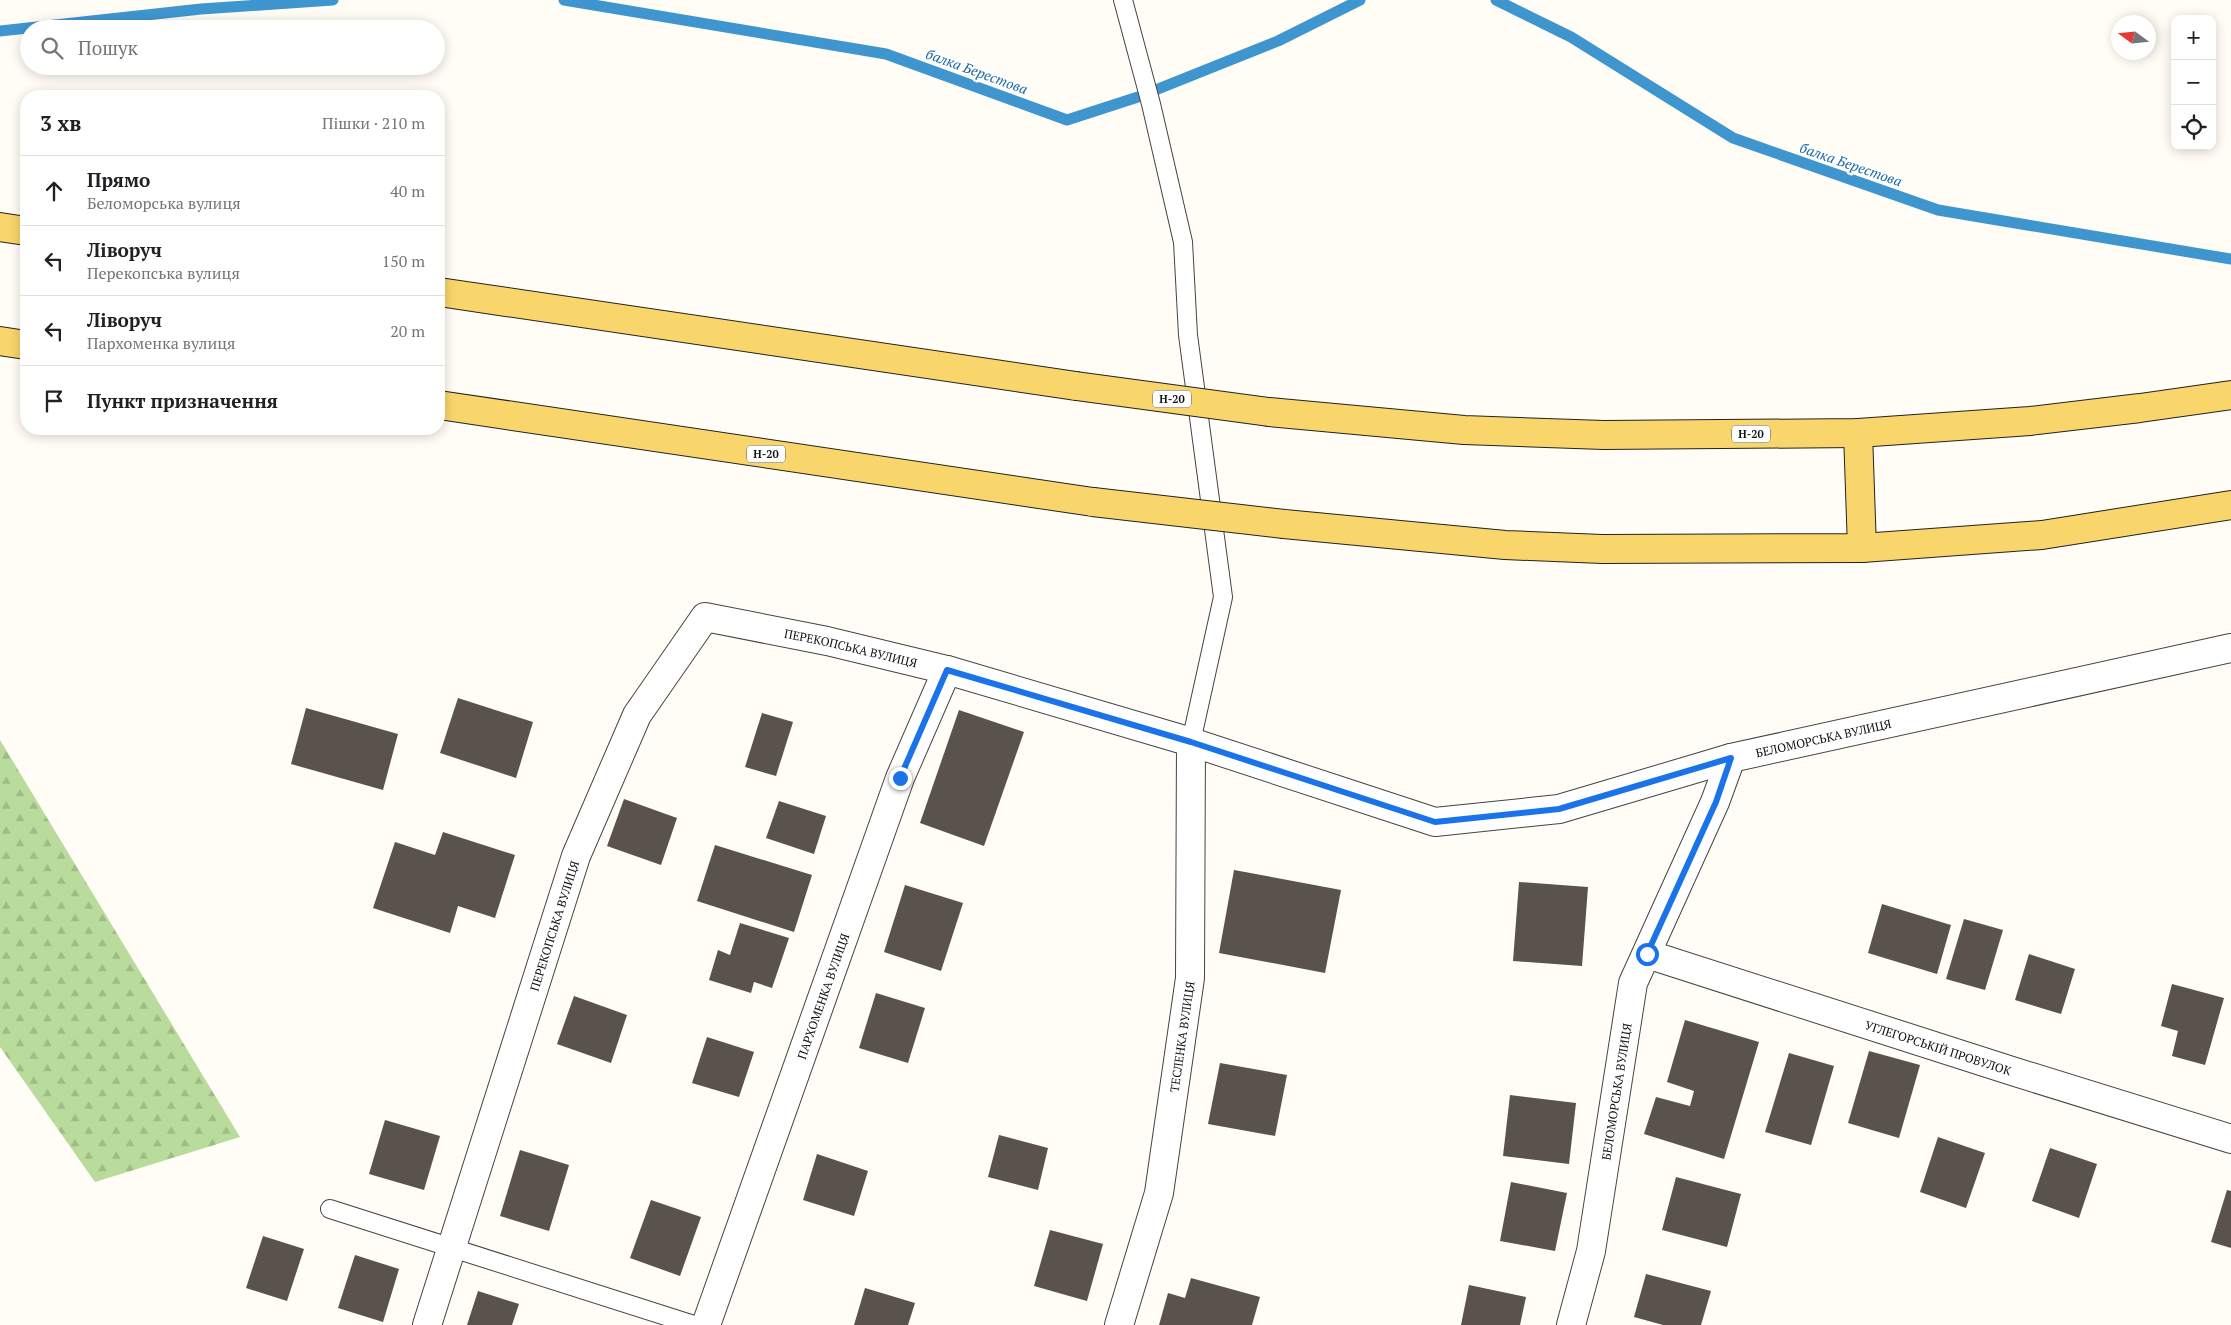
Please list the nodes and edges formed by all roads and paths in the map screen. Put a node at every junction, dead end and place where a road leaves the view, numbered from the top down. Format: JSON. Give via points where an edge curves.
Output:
{"nodes":[{"id":1,"x":1123,"y":0,"type":"edge"},
{"id":2,"x":0,"y":227,"type":"edge"},
{"id":3,"x":20,"y":230,"type":"edge"},
{"id":4,"x":445,"y":293,"type":"edge"},
{"id":5,"x":0,"y":341,"type":"edge"},
{"id":6,"x":20,"y":344,"type":"edge"},
{"id":7,"x":2231,"y":395,"type":"edge"},
{"id":8,"x":445,"y":407,"type":"edge"},
{"id":9,"x":1858,"y":433,"type":"junction"},
{"id":10,"x":2231,"y":506,"type":"edge"},
{"id":11,"x":1862,"y":548,"type":"junction"},
{"id":12,"x":2231,"y":648,"type":"edge"},
{"id":13,"x":947,"y":670,"type":"junction"},
{"id":14,"x":1191,"y":742,"type":"junction"},
{"id":15,"x":1731,"y":758,"type":"junction"},
{"id":16,"x":1647,"y":954,"type":"junction"},
{"id":17,"x":2231,"y":1139,"type":"edge"},
{"id":18,"x":330,"y":1209,"type":"dead end"},
{"id":19,"x":452,"y":1248,"type":"junction"},
{"id":20,"x":427,"y":1325,"type":"edge"},
{"id":21,"x":694,"y":1325,"type":"edge"},
{"id":22,"x":706,"y":1325,"type":"edge"},
{"id":23,"x":1120,"y":1325,"type":"edge"},
{"id":24,"x":1571,"y":1325,"type":"edge"}],
"edges":[{"from":1,"to":14,"type":"lane","via":[[1183,242],[1188,335],[1223,596]]},
{"from":2,"to":3,"type":"main road"},
{"from":4,"to":9,"type":"main road","number":"Н-20","bridge":true,"via":[[1269,412],[1464,430],[1604,435]]},
{"from":5,"to":6,"type":"main road"},
{"from":7,"to":9,"type":"main road","number":"Н-20","via":[[2030,421]]},
{"from":8,"to":11,"type":"main road","number":"Н-20","bridge":true,"via":[[1093,502],[1284,524],[1505,545]]},
{"from":9,"to":11,"type":"main road"},
{"from":10,"to":11,"type":"main road","number":"Н-20","via":[[2042,535]]},
{"from":12,"to":15,"type":"street","name":"БЕЛОМОРСЬКА ВУЛИЦЯ"},
{"from":13,"to":14,"type":"street","name":"ПЕРЕКОПСЬКА ВУЛИЦЯ"},
{"from":13,"to":19,"type":"street","name":"ПЕРЕКОПСЬКА ВУЛИЦЯ","via":[[827,641],[705,617],[637,715],[576,856]]},
{"from":13,"to":22,"type":"street","name":"ПАРХОМЕНКА ВУЛИЦЯ","via":[[900,778]]},
{"from":14,"to":15,"type":"street","name":"ПЕРЕКОПСЬКА ВУЛИЦЯ","via":[[1435,822],[1559,809]]},
{"from":14,"to":23,"type":"street","name":"ТЕСЛЕНКА ВУЛИЦЯ","via":[[1190,978],[1159,1193]]},
{"from":15,"to":16,"type":"street","name":"БЕЛОМОРСЬКА ВУЛИЦЯ","via":[[1716,802]]},
{"from":16,"to":17,"type":"street","name":"УГЛЕГОРСЬКIЙ ПРОВУЛОК"},
{"from":16,"to":24,"type":"street","name":"БЕЛОМОРСЬКА ВУЛИЦЯ","via":[[1634,983],[1591,1250]]},
{"from":18,"to":19,"type":"lane"},
{"from":19,"to":20,"type":"street","name":"ПЕРЕКОПСЬКА ВУЛИЦЯ"},
{"from":19,"to":21,"type":"lane"}]}
